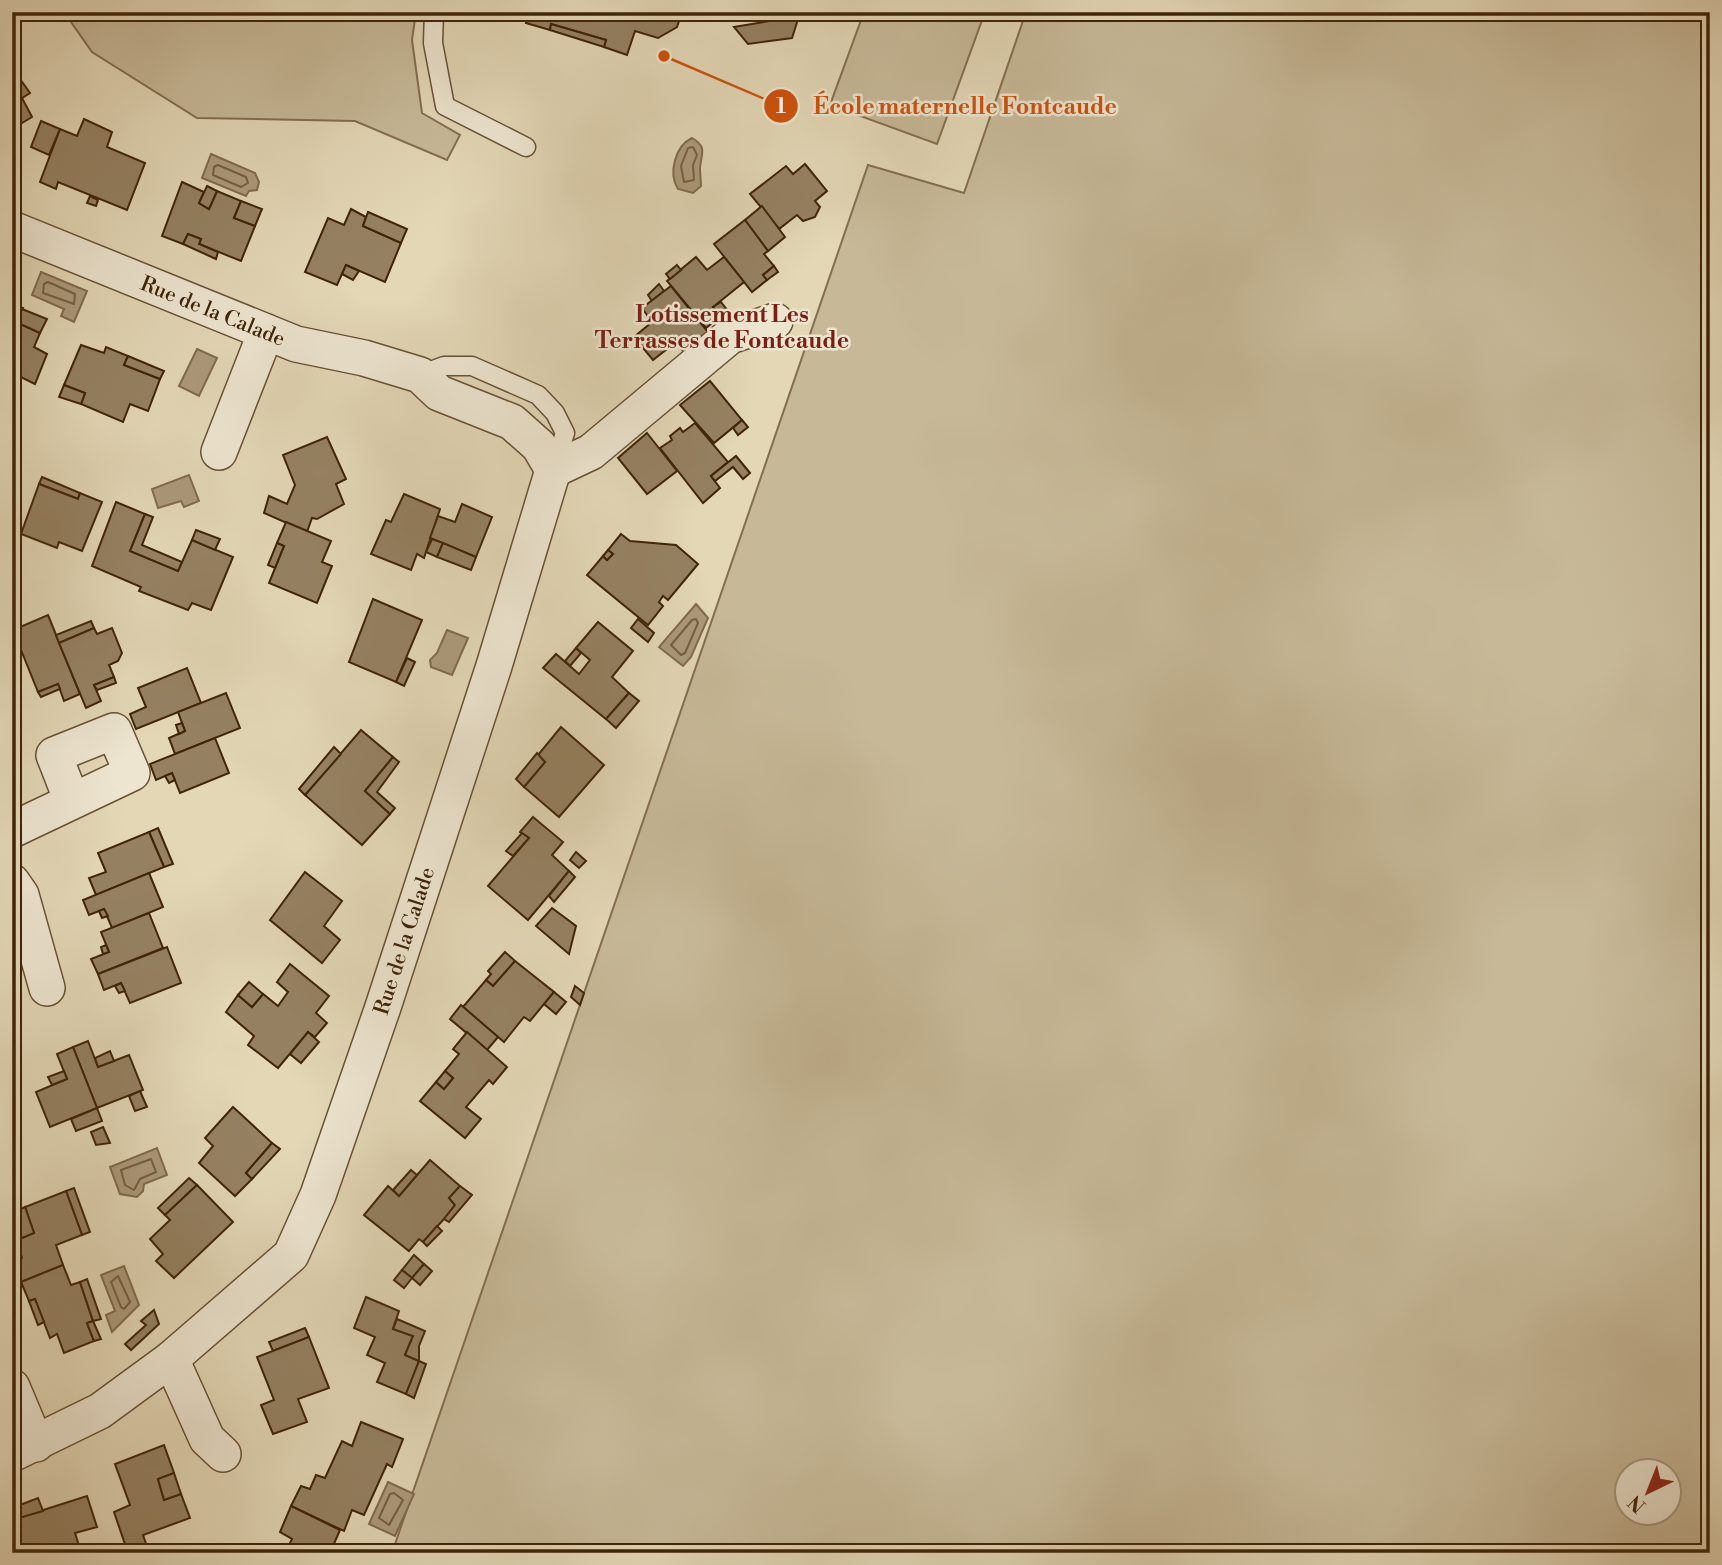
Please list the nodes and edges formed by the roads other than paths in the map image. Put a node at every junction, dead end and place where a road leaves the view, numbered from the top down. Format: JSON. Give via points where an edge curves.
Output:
{"nodes":[{"id":1,"x":434,"y":12,"type":"edge"},
{"id":2,"x":526,"y":147,"type":"dead end"},
{"id":3,"x":12,"y":229,"type":"edge"},
{"id":4,"x":775,"y":321,"type":"dead end"},
{"id":5,"x":266,"y":332,"type":"junction"},
{"id":6,"x":219,"y":452,"type":"dead end"},
{"id":7,"x":553,"y":470,"type":"junction"},
{"id":8,"x":72,"y":801,"type":"dead end"},
{"id":9,"x":12,"y":830,"type":"edge"},
{"id":10,"x":12,"y":882,"type":"edge"},
{"id":11,"x":47,"y":988,"type":"dead end"},
{"id":12,"x":171,"y":1359,"type":"junction"},
{"id":13,"x":12,"y":1387,"type":"edge"},
{"id":14,"x":24,"y":1449,"type":"edge"},
{"id":15,"x":223,"y":1454,"type":"dead end"}],
"edges":[{"from":1,"to":2,"type":"lane","via":[[433,43],[445,106]]},
{"from":3,"to":5,"type":"street","name":"Rue de la Calade"},
{"from":4,"to":7,"type":"street","via":[[730,337],[591,452]]},
{"from":5,"to":6,"type":"street"},
{"from":5,"to":7,"type":"street","name":"Rue de la Calade","via":[[420,375],[439,393],[512,422],[539,446]]},
{"from":7,"to":12,"type":"street","name":"Rue de la Calade","via":[[494,666],[318,1195],[291,1255]]},
{"from":8,"to":9,"type":"street"},
{"from":10,"to":11,"type":"street","via":[[21,895]]},
{"from":12,"to":14,"type":"street","name":"Rue de la Calade","via":[[100,1411]]},
{"from":12,"to":15,"type":"street","via":[[207,1439]]},
{"from":13,"to":14,"type":"street"}]}
